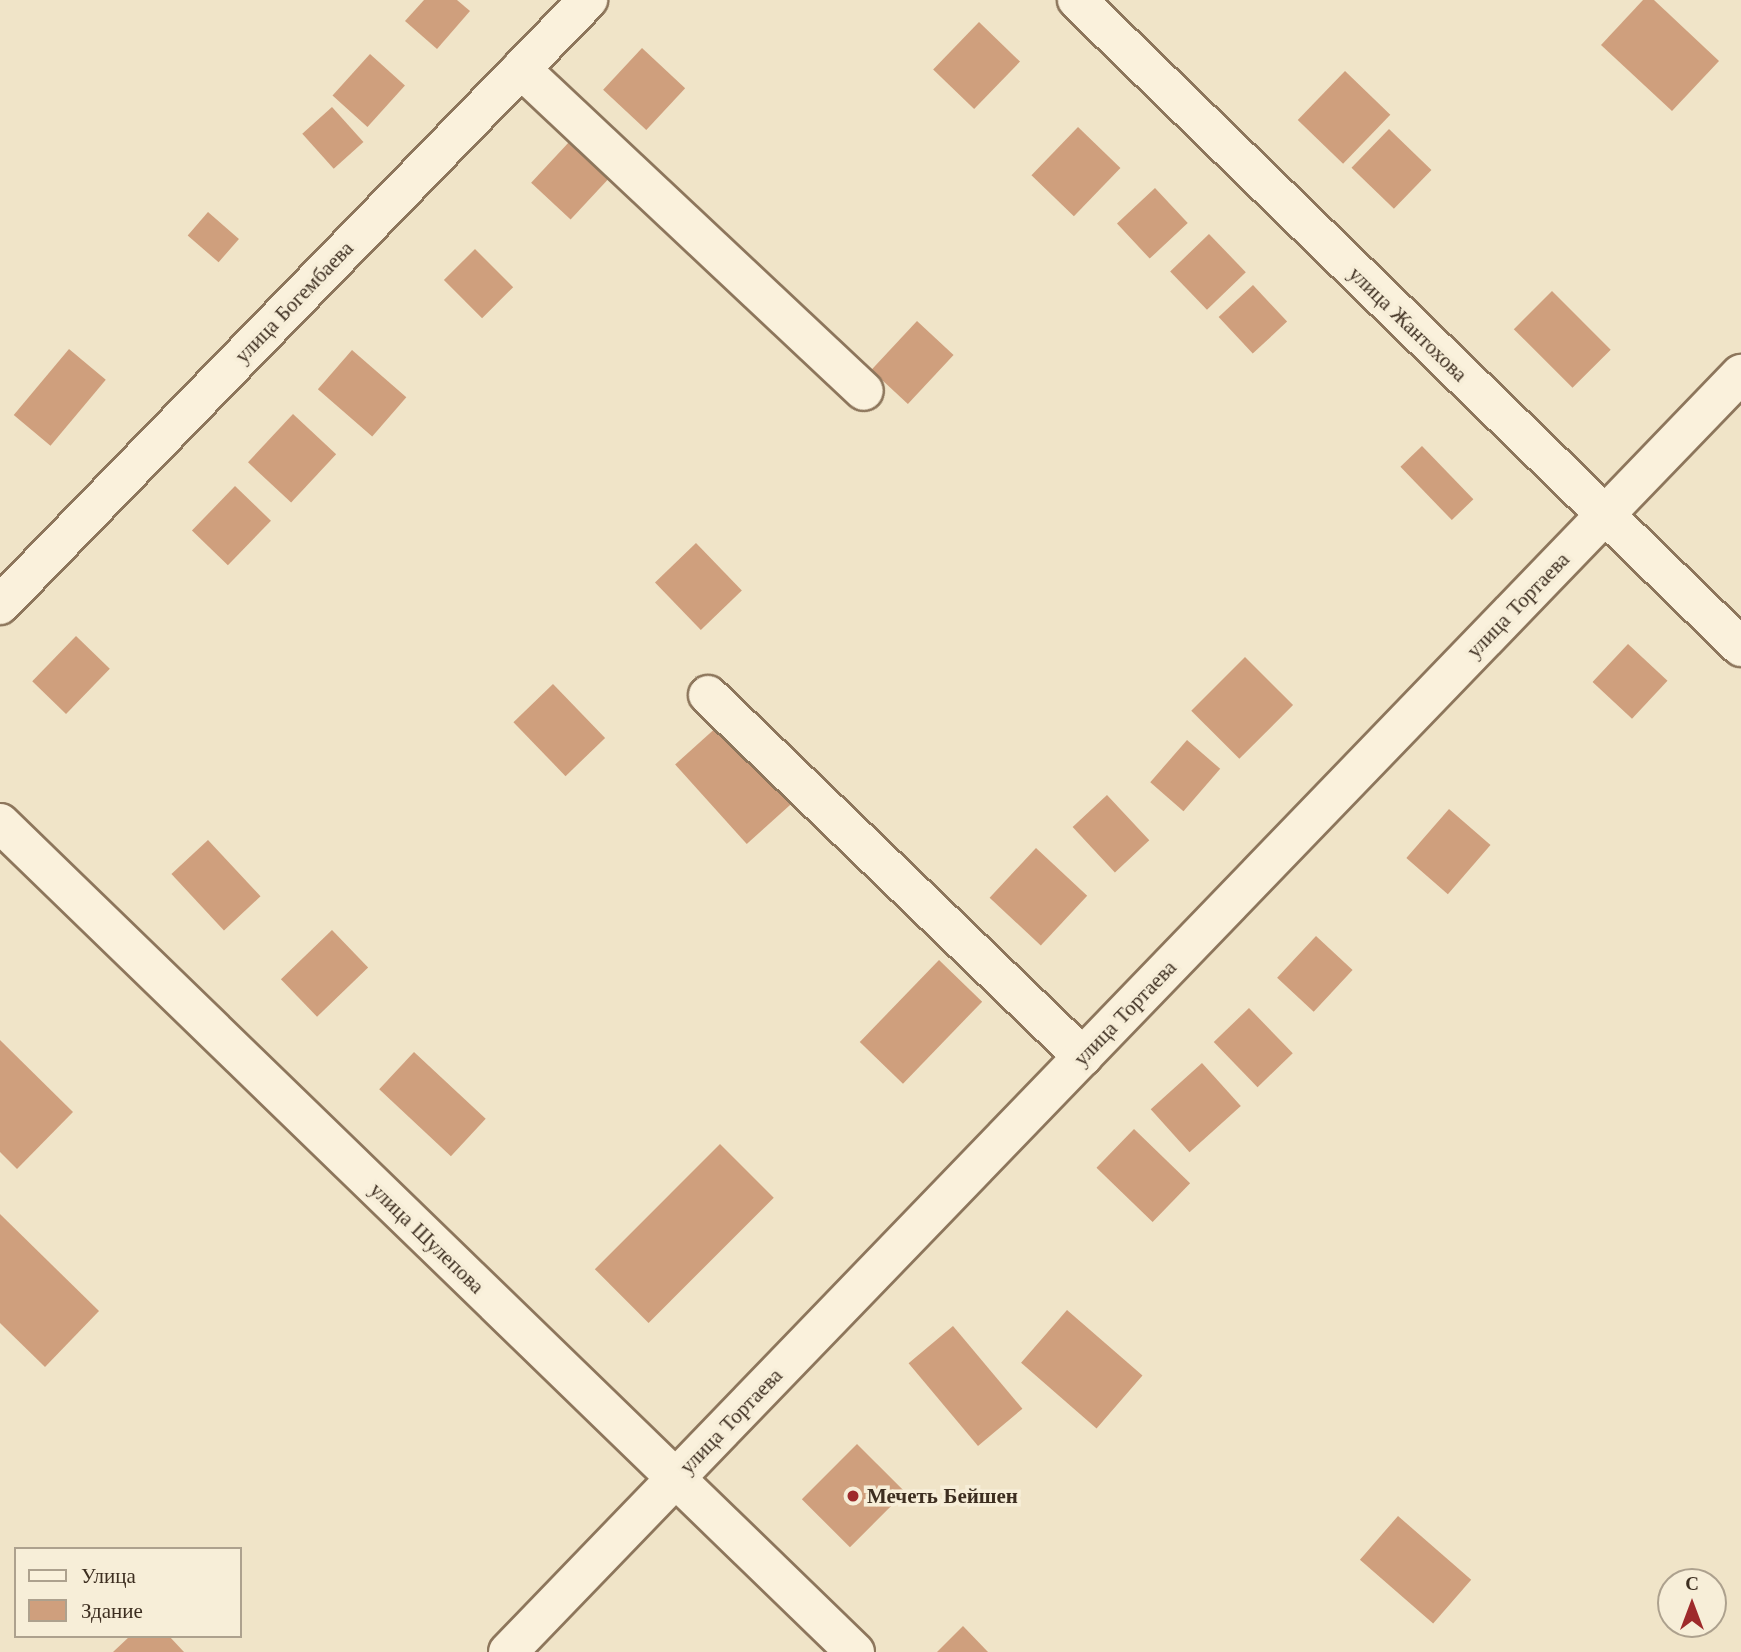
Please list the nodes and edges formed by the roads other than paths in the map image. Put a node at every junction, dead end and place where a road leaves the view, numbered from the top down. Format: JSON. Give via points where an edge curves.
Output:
{"nodes":[{"id":1,"x":588,"y":0,"type":"edge"},
{"id":2,"x":1077,"y":0,"type":"edge"},
{"id":3,"x":521,"y":69,"type":"junction"},
{"id":4,"x":1741,"y":374,"type":"edge"},
{"id":5,"x":864,"y":391,"type":"dead end"},
{"id":6,"x":1604,"y":516,"type":"junction"},
{"id":7,"x":0,"y":605,"type":"edge"},
{"id":8,"x":1741,"y":647,"type":"edge"},
{"id":9,"x":708,"y":695,"type":"dead end"},
{"id":10,"x":0,"y":823,"type":"edge"},
{"id":11,"x":1083,"y":1057,"type":"junction"},
{"id":12,"x":674,"y":1479,"type":"junction"},
{"id":13,"x":508,"y":1652,"type":"edge"},
{"id":14,"x":855,"y":1652,"type":"edge"}],
"edges":[{"from":1,"to":3,"type":"street","name":"улица Богембаева"},
{"from":2,"to":6,"type":"street","name":"улица Жантохова"},
{"from":3,"to":5,"type":"street"},
{"from":3,"to":7,"type":"street","name":"улица Богембаева"},
{"from":4,"to":6,"type":"street","name":"улица Тортаева"},
{"from":6,"to":8,"type":"street","name":"улица Жантохова"},
{"from":6,"to":11,"type":"street","name":"улица Тортаева"},
{"from":9,"to":11,"type":"street"},
{"from":10,"to":12,"type":"street","name":"улица Шулепова"},
{"from":11,"to":12,"type":"street","name":"улица Тортаева"},
{"from":12,"to":13,"type":"street","name":"улица Тортаева"},
{"from":12,"to":14,"type":"street","name":"улица Шулепова"}]}
